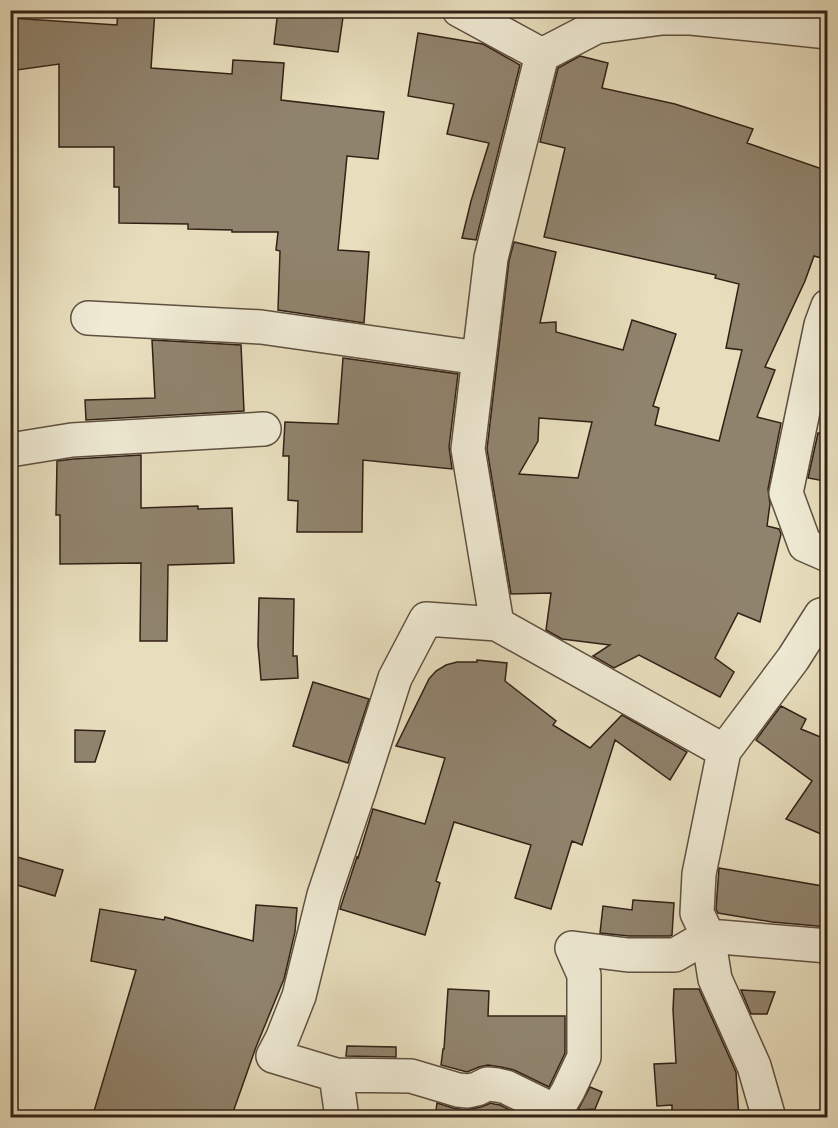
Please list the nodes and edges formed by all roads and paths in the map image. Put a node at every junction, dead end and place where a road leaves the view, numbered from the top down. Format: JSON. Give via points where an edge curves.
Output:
{"nodes":[{"id":1,"x":459,"y":10,"type":"edge"},
{"id":2,"x":828,"y":32,"type":"edge"},
{"id":3,"x":542,"y":55,"type":"junction"},
{"id":4,"x":828,"y":306,"type":"edge"},
{"id":5,"x":88,"y":318,"type":"dead end"},
{"id":6,"x":479,"y":358,"type":"junction"},
{"id":7,"x":264,"y":429,"type":"dead end"},
{"id":8,"x":10,"y":450,"type":"edge"},
{"id":9,"x":828,"y":555,"type":"edge"},
{"id":10,"x":828,"y":614,"type":"edge"},
{"id":11,"x":497,"y":624,"type":"junction"},
{"id":12,"x":724,"y":751,"type":"junction"},
{"id":13,"x":708,"y":936,"type":"junction"},
{"id":14,"x":828,"y":945,"type":"edge"},
{"id":15,"x":336,"y":1075,"type":"junction"},
{"id":16,"x":342,"y":1118,"type":"edge"},
{"id":17,"x":769,"y":1118,"type":"edge"}],
"edges":[{"from":1,"to":3,"type":"street"},
{"from":2,"to":3,"type":"street","via":[[662,18],[596,27]]},
{"from":3,"to":6,"type":"street","via":[[491,258]]},
{"from":4,"to":9,"type":"street","via":[[786,494],[805,545]]},
{"from":5,"to":6,"type":"street","via":[[261,327]]},
{"from":6,"to":11,"type":"street","via":[[468,449]]},
{"from":7,"to":8,"type":"street","via":[[72,440]]},
{"from":10,"to":12,"type":"street","via":[[821,615]]},
{"from":11,"to":12,"type":"street"},
{"from":11,"to":15,"type":"street","via":[[426,619],[395,678],[324,895],[299,996],[273,1056]]},
{"from":12,"to":13,"type":"street","via":[[699,874],[697,913]]},
{"from":13,"to":14,"type":"street"},
{"from":13,"to":15,"type":"street","via":[[675,955],[628,955],[572,948],[584,975],[584,1057],[558,1108],[549,1108],[497,1085],[487,1084],[468,1091],[411,1076]]},
{"from":13,"to":17,"type":"street","via":[[715,979],[754,1066]]},
{"from":15,"to":16,"type":"street"}]}
